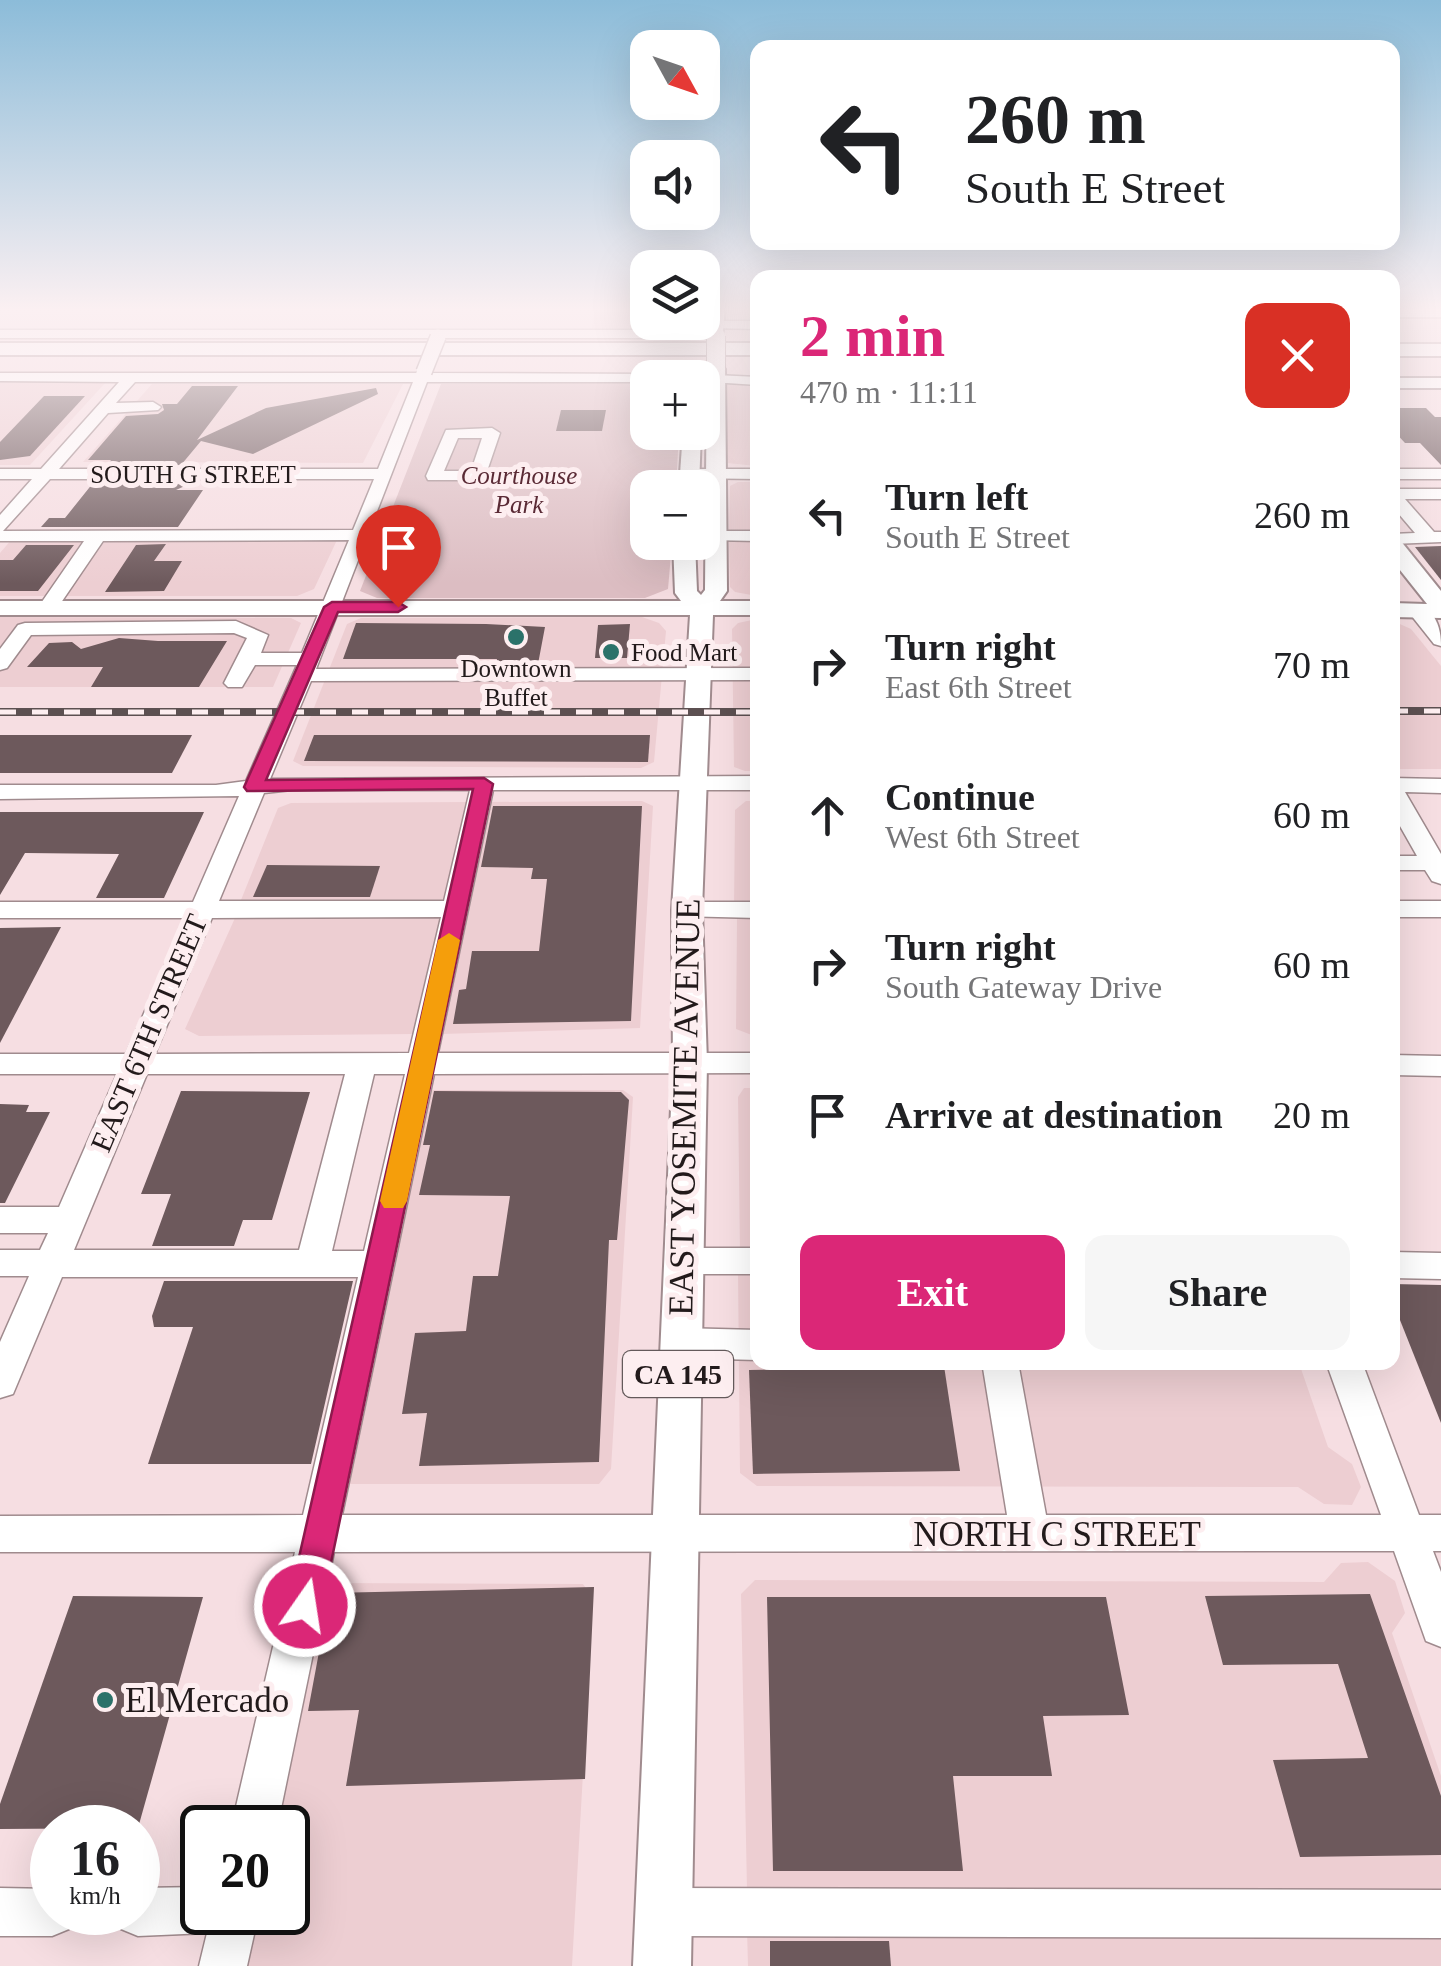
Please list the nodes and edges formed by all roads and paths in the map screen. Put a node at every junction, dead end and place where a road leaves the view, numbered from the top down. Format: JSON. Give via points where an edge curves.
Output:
{"nodes":[{"id":1,"x":111,"y":401,"type":"edge"},
{"id":2,"x":416,"y":401,"type":"edge"},
{"id":3,"x":104,"y":408,"type":"junction"},
{"id":4,"x":154,"y":408,"type":"dead end"},
{"id":5,"x":438,"y":466,"type":"dead end"},
{"id":6,"x":398,"y":468,"type":"junction"},
{"id":7,"x":0,"y":474,"type":"edge"},
{"id":8,"x":45,"y":474,"type":"junction"},
{"id":9,"x":720,"y":474,"type":"edge"},
{"id":10,"x":750,"y":474,"type":"edge"},
{"id":11,"x":1400,"y":474,"type":"edge"},
{"id":12,"x":1441,"y":474,"type":"edge"},
{"id":13,"x":1400,"y":494,"type":"edge"},
{"id":14,"x":1441,"y":494,"type":"edge"},
{"id":15,"x":1400,"y":502,"type":"edge"},
{"id":16,"x":0,"y":526,"type":"edge"},
{"id":17,"x":361,"y":534,"type":"junction"},
{"id":18,"x":0,"y":536,"type":"edge"},
{"id":19,"x":97,"y":536,"type":"junction"},
{"id":20,"x":720,"y":536,"type":"edge"},
{"id":21,"x":750,"y":536,"type":"edge"},
{"id":22,"x":1435,"y":537,"type":"edge"},
{"id":23,"x":1400,"y":541,"type":"edge"},
{"id":24,"x":1400,"y":559,"type":"edge"},
{"id":25,"x":685,"y":560,"type":"edge"},
{"id":26,"x":715,"y":560,"type":"edge"},
{"id":27,"x":1400,"y":588,"type":"edge"},
{"id":28,"x":332,"y":607,"type":"junction"},
{"id":29,"x":0,"y":608,"type":"edge"},
{"id":30,"x":702,"y":608,"type":"junction"},
{"id":31,"x":750,"y":608,"type":"edge"},
{"id":32,"x":43,"y":609,"type":"junction"},
{"id":33,"x":1423,"y":609,"type":"edge"},
{"id":34,"x":25,"y":629,"type":"junction"},
{"id":35,"x":1441,"y":640,"type":"edge"},
{"id":36,"x":248,"y":659,"type":"junction"},
{"id":37,"x":0,"y":664,"type":"edge"},
{"id":38,"x":303,"y":673,"type":"junction"},
{"id":39,"x":750,"y":674,"type":"edge"},
{"id":40,"x":698,"y":675,"type":"junction"},
{"id":41,"x":235,"y":683,"type":"dead end"},
{"id":42,"x":694,"y":782,"type":"junction"},
{"id":43,"x":750,"y":783,"type":"edge"},
{"id":44,"x":484,"y":784,"type":"junction"},
{"id":45,"x":254,"y":787,"type":"junction"},
{"id":46,"x":1400,"y":788,"type":"edge"},
{"id":47,"x":1439,"y":789,"type":"edge"},
{"id":48,"x":0,"y":792,"type":"edge"},
{"id":49,"x":1400,"y":802,"type":"edge"},
{"id":50,"x":1400,"y":864,"type":"edge"},
{"id":51,"x":1438,"y":869,"type":"edge"},
{"id":52,"x":202,"y":908,"type":"junction"},
{"id":53,"x":456,"y":908,"type":"junction"},
{"id":54,"x":1400,"y":909,"type":"edge"},
{"id":55,"x":0,"y":910,"type":"edge"},
{"id":56,"x":687,"y":910,"type":"junction"},
{"id":57,"x":750,"y":910,"type":"edge"},
{"id":58,"x":1441,"y":910,"type":"edge"},
{"id":59,"x":136,"y":1062,"type":"junction"},
{"id":60,"x":690,"y":1062,"type":"junction"},
{"id":61,"x":422,"y":1063,"type":"junction"},
{"id":62,"x":750,"y":1063,"type":"edge"},
{"id":63,"x":0,"y":1064,"type":"edge"},
{"id":64,"x":362,"y":1064,"type":"junction"},
{"id":65,"x":1400,"y":1065,"type":"edge"},
{"id":66,"x":1441,"y":1066,"type":"edge"},
{"id":67,"x":0,"y":1220,"type":"edge"},
{"id":68,"x":69,"y":1220,"type":"junction"},
{"id":69,"x":682,"y":1261,"type":"junction"},
{"id":70,"x":750,"y":1261,"type":"edge"},
{"id":71,"x":0,"y":1263,"type":"edge"},
{"id":72,"x":50,"y":1263,"type":"junction"},
{"id":73,"x":312,"y":1264,"type":"junction"},
{"id":74,"x":380,"y":1264,"type":"junction"},
{"id":75,"x":1400,"y":1265,"type":"edge"},
{"id":76,"x":1441,"y":1266,"type":"edge"},
{"id":77,"x":679,"y":1344,"type":"junction"},
{"id":78,"x":750,"y":1345,"type":"edge"},
{"id":79,"x":1001,"y":1370,"type":"edge"},
{"id":80,"x":1348,"y":1370,"type":"edge"},
{"id":81,"x":0,"y":1382,"type":"edge"},
{"id":82,"x":322,"y":1532,"type":"junction"},
{"id":83,"x":1424,"y":1533,"type":"edge"},
{"id":84,"x":0,"y":1534,"type":"edge"},
{"id":85,"x":673,"y":1534,"type":"junction"},
{"id":86,"x":1030,"y":1534,"type":"junction"},
{"id":87,"x":1441,"y":1626,"type":"edge"},
{"id":88,"x":259,"y":1805,"type":"edge"},
{"id":89,"x":0,"y":1912,"type":"edge"},
{"id":90,"x":30,"y":1912,"type":"edge"},
{"id":91,"x":664,"y":1912,"type":"junction"},
{"id":92,"x":1441,"y":1914,"type":"edge"},
{"id":93,"x":230,"y":1935,"type":"edge"},
{"id":94,"x":223,"y":1966,"type":"edge"},
{"id":95,"x":662,"y":1966,"type":"edge"}],
"edges":[{"from":1,"to":3,"type":"street"},
{"from":2,"to":6,"type":"street","name":"EAST 6TH STREET"},
{"from":3,"to":4,"type":"street"},
{"from":3,"to":8,"type":"street"},
{"from":5,"to":6,"type":"street","name":"SOUTH G STREET"},
{"from":6,"to":8,"type":"street","name":"SOUTH G STREET"},
{"from":6,"to":17,"type":"street","name":"EAST 6TH STREET"},
{"from":7,"to":8,"type":"street","name":"SOUTH G STREET"},
{"from":8,"to":16,"type":"street"},
{"from":9,"to":10,"type":"street"},
{"from":11,"to":12,"type":"street"},
{"from":13,"to":14,"type":"street"},
{"from":15,"to":22,"type":"street"},
{"from":17,"to":19,"type":"street"},
{"from":17,"to":28,"type":"street","name":"EAST 6TH STREET"},
{"from":18,"to":19,"type":"street"},
{"from":19,"to":32,"type":"street"},
{"from":20,"to":21,"type":"street"},
{"from":22,"to":23,"type":"street"},
{"from":24,"to":33,"type":"main road"},
{"from":25,"to":30,"type":"main road","via":[[686,592]]},
{"from":26,"to":30,"type":"main road","via":[[716,591]]},
{"from":27,"to":33,"type":"main road"},
{"from":28,"to":30,"type":"main road"},
{"from":28,"to":32,"type":"main road"},
{"from":28,"to":38,"type":"street","name":"EAST 6TH STREET"},
{"from":29,"to":32,"type":"main road"},
{"from":30,"to":31,"type":"main road"},
{"from":30,"to":40,"type":"main road","name":"EAST YOSEMITE AVENUE","number":"CA 145"},
{"from":32,"to":34,"type":"street"},
{"from":33,"to":35,"type":"street"},
{"from":34,"to":36,"type":"street","via":[[236,627],[258,634]]},
{"from":34,"to":37,"type":"street"},
{"from":36,"to":38,"type":"street"},
{"from":36,"to":41,"type":"street"},
{"from":38,"to":40,"type":"street"},
{"from":38,"to":45,"type":"street","name":"EAST 6TH STREET"},
{"from":39,"to":40,"type":"street"},
{"from":40,"to":42,"type":"main road","name":"EAST YOSEMITE AVENUE","number":"CA 145"},
{"from":42,"to":43,"type":"street"},
{"from":42,"to":44,"type":"street"},
{"from":42,"to":56,"type":"main road","name":"EAST YOSEMITE AVENUE","number":"CA 145"},
{"from":44,"to":45,"type":"street"},
{"from":44,"to":53,"type":"street"},
{"from":45,"to":48,"type":"street"},
{"from":45,"to":52,"type":"street","name":"EAST 6TH STREET"},
{"from":46,"to":47,"type":"street"},
{"from":49,"to":51,"type":"street"},
{"from":50,"to":51,"type":"street"},
{"from":52,"to":53,"type":"street"},
{"from":52,"to":55,"type":"street"},
{"from":52,"to":59,"type":"street","name":"EAST 6TH STREET"},
{"from":53,"to":61,"type":"street"},
{"from":54,"to":58,"type":"street"},
{"from":56,"to":57,"type":"street"},
{"from":56,"to":60,"type":"main road","name":"EAST YOSEMITE AVENUE","number":"CA 145"},
{"from":59,"to":63,"type":"street"},
{"from":59,"to":64,"type":"street"},
{"from":59,"to":68,"type":"street","name":"EAST 6TH STREET"},
{"from":60,"to":61,"type":"street"},
{"from":60,"to":62,"type":"street"},
{"from":60,"to":69,"type":"main road","name":"EAST YOSEMITE AVENUE","number":"CA 145"},
{"from":61,"to":64,"type":"street"},
{"from":61,"to":74,"type":"street"},
{"from":64,"to":73,"type":"street"},
{"from":65,"to":66,"type":"street"},
{"from":67,"to":68,"type":"street"},
{"from":68,"to":72,"type":"street","name":"EAST 6TH STREET"},
{"from":69,"to":70,"type":"street"},
{"from":69,"to":77,"type":"main road","name":"EAST YOSEMITE AVENUE","number":"CA 145"},
{"from":71,"to":72,"type":"street"},
{"from":72,"to":73,"type":"street"},
{"from":72,"to":81,"type":"street","name":"EAST 6TH STREET"},
{"from":73,"to":74,"type":"street"},
{"from":74,"to":82,"type":"street"},
{"from":75,"to":76,"type":"street"},
{"from":77,"to":78,"type":"street"},
{"from":77,"to":85,"type":"main road","name":"EAST YOSEMITE AVENUE","number":"CA 145"},
{"from":79,"to":86,"type":"street"},
{"from":80,"to":83,"type":"street"},
{"from":82,"to":84,"type":"street","name":"NORTH C STREET"},
{"from":82,"to":85,"type":"street","name":"NORTH C STREET"},
{"from":82,"to":88,"type":"street"},
{"from":83,"to":86,"type":"street","name":"NORTH C STREET"},
{"from":83,"to":87,"type":"street"},
{"from":85,"to":86,"type":"street","name":"NORTH C STREET"},
{"from":85,"to":91,"type":"main road","name":"EAST YOSEMITE AVENUE","number":"CA 145"},
{"from":89,"to":90,"type":"street"},
{"from":91,"to":92,"type":"street"},
{"from":91,"to":95,"type":"main road","name":"EAST YOSEMITE AVENUE","number":"CA 145"},
{"from":93,"to":94,"type":"street"}]}
